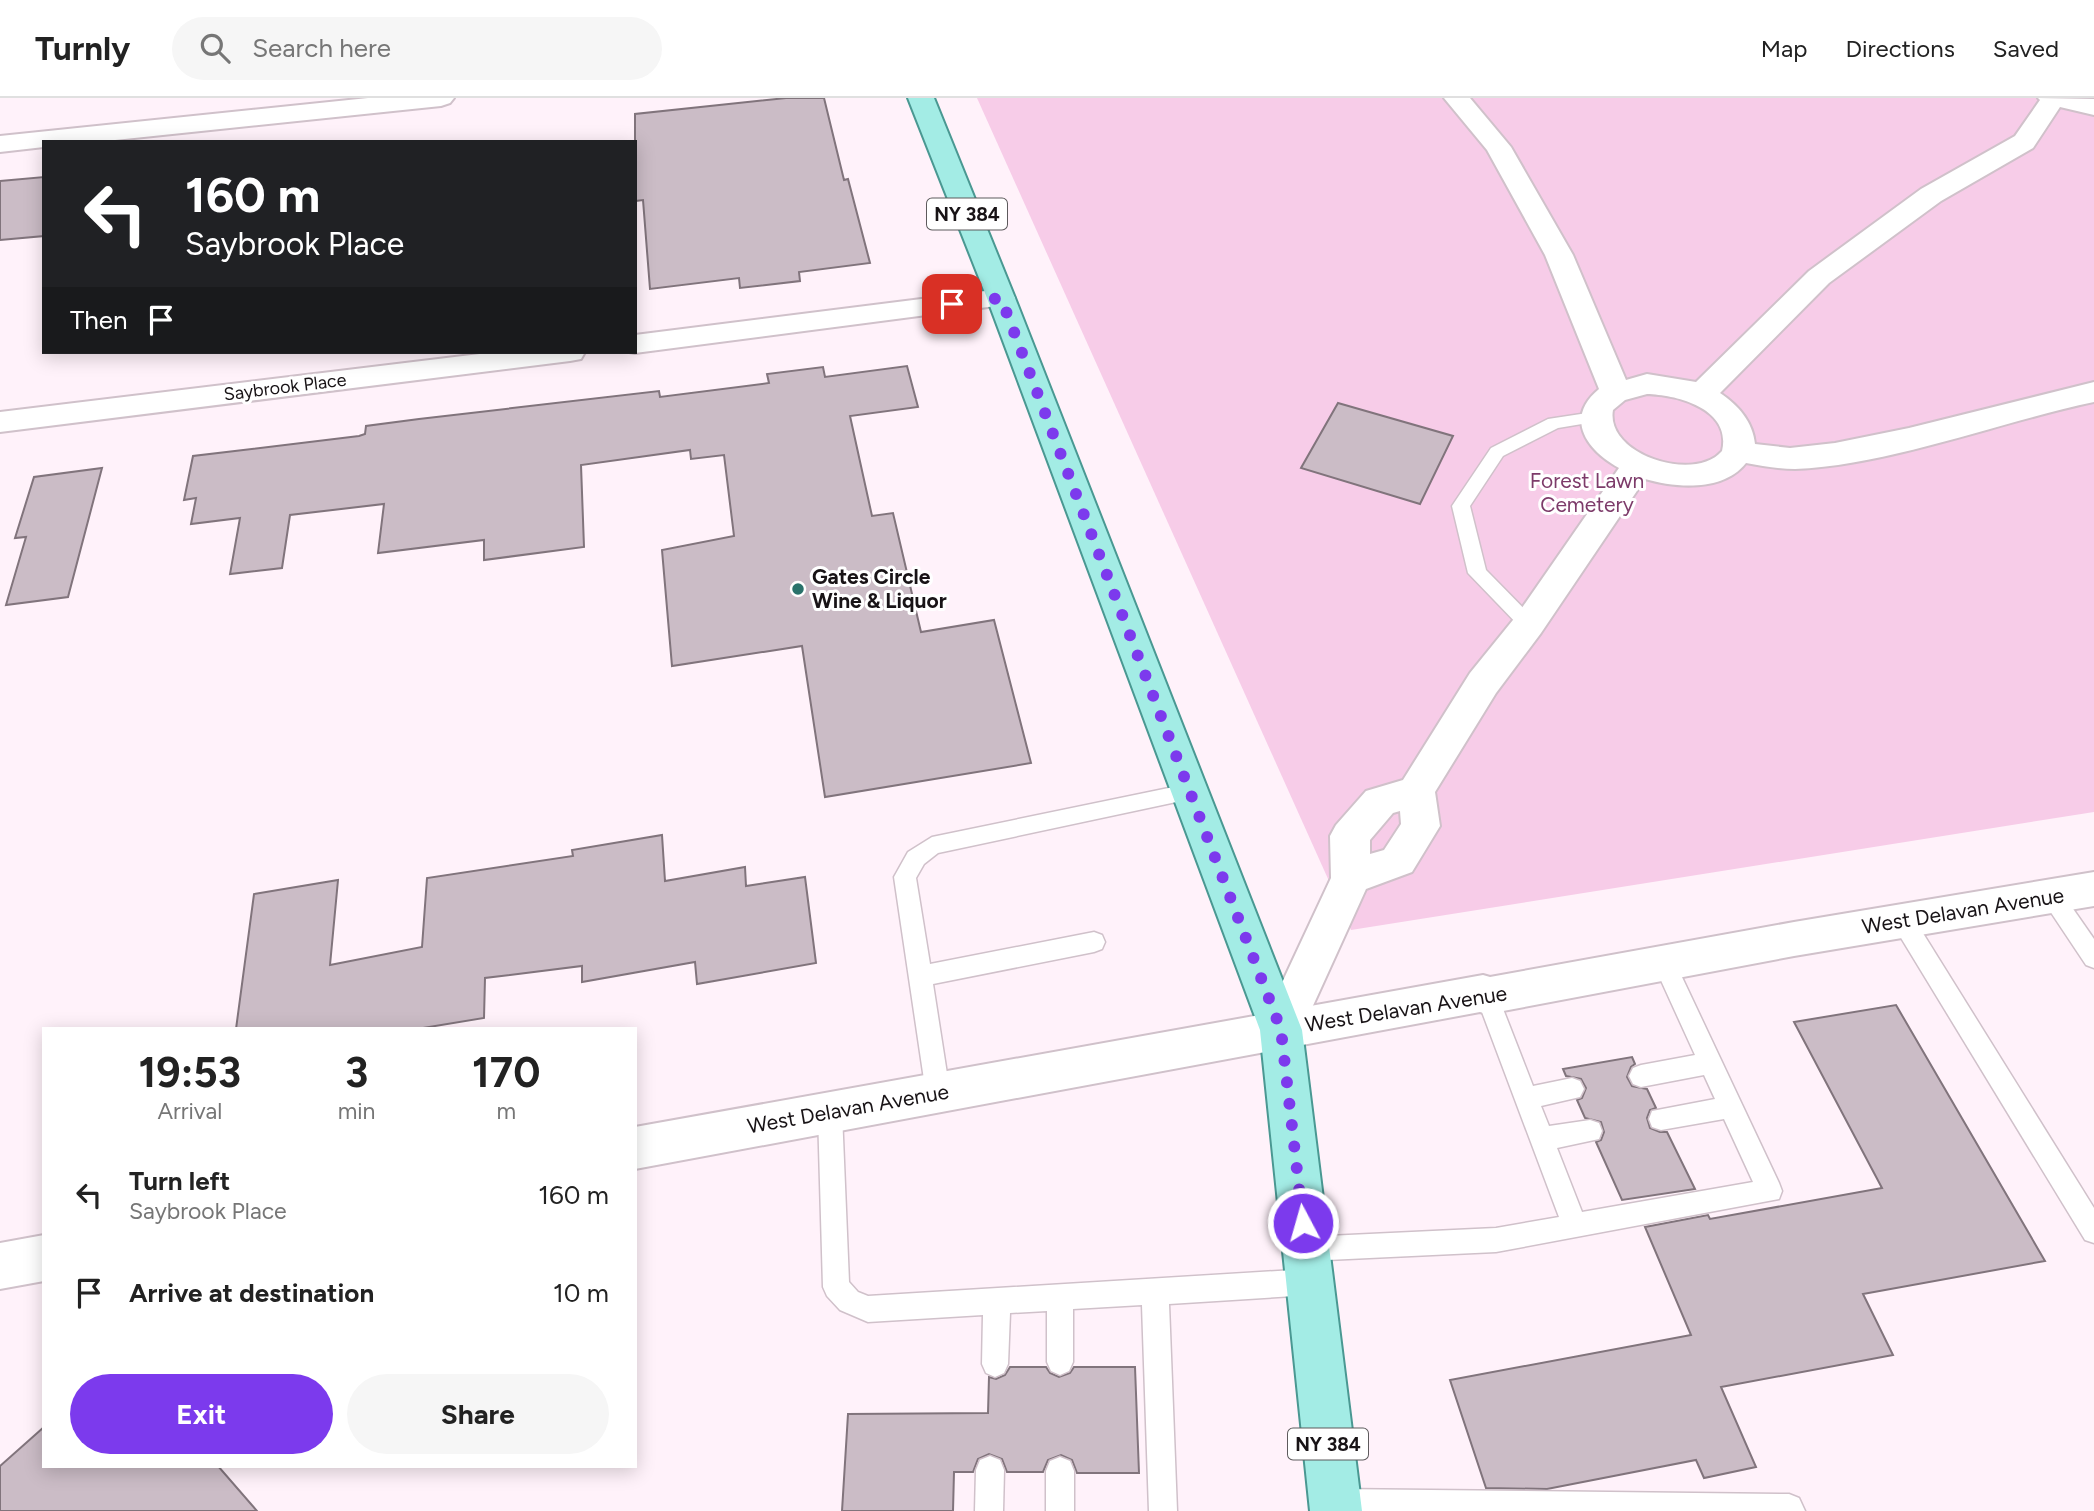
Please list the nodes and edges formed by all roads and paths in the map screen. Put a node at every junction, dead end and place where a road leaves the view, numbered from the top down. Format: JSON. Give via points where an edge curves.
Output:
{"nodes":[{"id":1,"x":441,"y":98,"type":"edge"},
{"id":2,"x":920,"y":98,"type":"edge"},
{"id":3,"x":1457,"y":98,"type":"edge"},
{"id":4,"x":2053,"y":98,"type":"edge"},
{"id":5,"x":2094,"y":107,"type":"edge"},
{"id":6,"x":0,"y":144,"type":"edge"},
{"id":7,"x":1001,"y":298,"type":"junction"},
{"id":8,"x":637,"y":344,"type":"edge"},
{"id":9,"x":554,"y":354,"type":"edge"},
{"id":10,"x":1615,"y":391,"type":"junction"},
{"id":11,"x":2094,"y":392,"type":"edge"},
{"id":12,"x":1702,"y":394,"type":"junction"},
{"id":13,"x":1594,"y":417,"type":"junction"},
{"id":14,"x":0,"y":422,"type":"edge"},
{"id":15,"x":1739,"y":452,"type":"junction"},
{"id":16,"x":1636,"y":467,"type":"junction"},
{"id":17,"x":1529,"y":624,"type":"junction"},
{"id":18,"x":1416,"y":791,"type":"junction"},
{"id":19,"x":1188,"y":792,"type":"junction"},
{"id":20,"x":1351,"y":878,"type":"junction"},
{"id":21,"x":2094,"y":889,"type":"edge"},
{"id":22,"x":2052,"y":896,"type":"junction"},
{"id":23,"x":1903,"y":920,"type":"junction"},
{"id":24,"x":1094,"y":942,"type":"dead end"},
{"id":25,"x":2094,"y":958,"type":"edge"},
{"id":26,"x":1665,"y":965,"type":"junction"},
{"id":27,"x":921,"y":976,"type":"junction"},
{"id":28,"x":1487,"y":996,"type":"junction"},
{"id":29,"x":1281,"y":1030,"type":"junction"},
{"id":30,"x":1711,"y":1063,"type":"junction"},
{"id":31,"x":1641,"y":1076,"type":"dead end"},
{"id":32,"x":1572,"y":1089,"type":"dead end"},
{"id":33,"x":938,"y":1093,"type":"junction"},
{"id":34,"x":1526,"y":1098,"type":"junction"},
{"id":35,"x":1731,"y":1107,"type":"junction"},
{"id":36,"x":830,"y":1113,"type":"junction"},
{"id":37,"x":1661,"y":1119,"type":"dead end"},
{"id":38,"x":1590,"y":1131,"type":"dead end"},
{"id":39,"x":1542,"y":1139,"type":"junction"},
{"id":40,"x":637,"y":1148,"type":"edge"},
{"id":41,"x":1575,"y":1226,"type":"junction"},
{"id":42,"x":2094,"y":1231,"type":"edge"},
{"id":43,"x":42,"y":1258,"type":"edge"},
{"id":44,"x":0,"y":1266,"type":"edge"},
{"id":45,"x":1308,"y":1266,"type":"junction"},
{"id":46,"x":1155,"y":1291,"type":"junction"},
{"id":47,"x":1060,"y":1297,"type":"junction"},
{"id":48,"x":997,"y":1301,"type":"junction"},
{"id":49,"x":1060,"y":1362,"type":"dead end"},
{"id":50,"x":995,"y":1364,"type":"dead end"},
{"id":51,"x":990,"y":1470,"type":"dead end"},
{"id":52,"x":1060,"y":1471,"type":"dead end"},
{"id":53,"x":1336,"y":1507,"type":"edge"},
{"id":54,"x":989,"y":1511,"type":"edge"},
{"id":55,"x":1060,"y":1511,"type":"edge"},
{"id":56,"x":1163,"y":1511,"type":"edge"},
{"id":57,"x":1791,"y":1511,"type":"edge"}],
"edges":[{"from":1,"to":6,"type":"street"},
{"from":2,"to":7,"type":"main road","number":"NY 384"},
{"from":3,"to":10,"type":"street","via":[[1498,148],[1559,255]]},
{"from":4,"to":5,"type":"street"},
{"from":4,"to":12,"type":"street","via":[[2024,142],[1931,195],[1819,277]]},
{"from":7,"to":8,"type":"street"},
{"from":7,"to":19,"type":"main road","number":"NY 384"},
{"from":9,"to":14,"type":"street","name":"Saybrook Place"},
{"from":10,"to":12,"type":"street","via":[[1647,384]]},
{"from":10,"to":13,"type":"street","via":[[1601,401]]},
{"from":11,"to":15,"type":"street","via":[[2043,401],[1883,445],[1794,458]]},
{"from":12,"to":15,"type":"street","via":[[1733,420],[1740,436]]},
{"from":13,"to":16,"type":"street","via":[[1597,433],[1609,449]]},
{"from":13,"to":17,"type":"lane","via":[[1554,423],[1497,452],[1461,506],[1477,573]]},
{"from":15,"to":16,"type":"street","via":[[1728,464],[1709,473],[1662,474]]},
{"from":16,"to":17,"type":"street"},
{"from":17,"to":18,"type":"street","via":[[1482,683]]},
{"from":18,"to":20,"type":"street","via":[[1380,802],[1350,836]]},
{"from":18,"to":20,"type":"street","via":[[1422,826],[1398,861]]},
{"from":19,"to":27,"type":"lane","via":[[932,846],[916,858],[905,877]]},
{"from":19,"to":29,"type":"main road","number":"NY 384"},
{"from":20,"to":29,"type":"street"},
{"from":21,"to":22,"type":"street","name":"West Delavan Avenue"},
{"from":22,"to":23,"type":"street","name":"West Delavan Avenue"},
{"from":22,"to":25,"type":"lane"},
{"from":23,"to":26,"type":"street","name":"West Delavan Avenue"},
{"from":23,"to":42,"type":"lane"},
{"from":24,"to":27,"type":"lane"},
{"from":26,"to":28,"type":"street","name":"West Delavan Avenue"},
{"from":26,"to":30,"type":"lane"},
{"from":27,"to":33,"type":"lane"},
{"from":28,"to":29,"type":"street","name":"West Delavan Avenue","via":[[1483,993]]},
{"from":28,"to":34,"type":"lane"},
{"from":29,"to":33,"type":"street","name":"West Delavan Avenue"},
{"from":29,"to":45,"type":"main road","number":"NY 384"},
{"from":30,"to":31,"type":"lane"},
{"from":30,"to":35,"type":"lane"},
{"from":32,"to":34,"type":"lane"},
{"from":33,"to":36,"type":"street","name":"West Delavan Avenue"},
{"from":34,"to":39,"type":"lane"},
{"from":35,"to":37,"type":"lane"},
{"from":35,"to":41,"type":"lane","via":[[1770,1191]]},
{"from":36,"to":40,"type":"street","name":"West Delavan Avenue"},
{"from":36,"to":48,"type":"lane","via":[[836,1287],[849,1301],[868,1309]]},
{"from":38,"to":39,"type":"lane"},
{"from":39,"to":41,"type":"lane"},
{"from":41,"to":45,"type":"lane"},
{"from":43,"to":44,"type":"street"},
{"from":45,"to":46,"type":"lane"},
{"from":45,"to":53,"type":"main road","number":"NY 384"},
{"from":46,"to":47,"type":"lane"},
{"from":46,"to":56,"type":"lane"},
{"from":47,"to":48,"type":"lane"},
{"from":47,"to":49,"type":"lane"},
{"from":48,"to":50,"type":"lane"},
{"from":51,"to":54,"type":"lane"},
{"from":52,"to":55,"type":"lane"},
{"from":53,"to":57,"type":"lane"}]}
